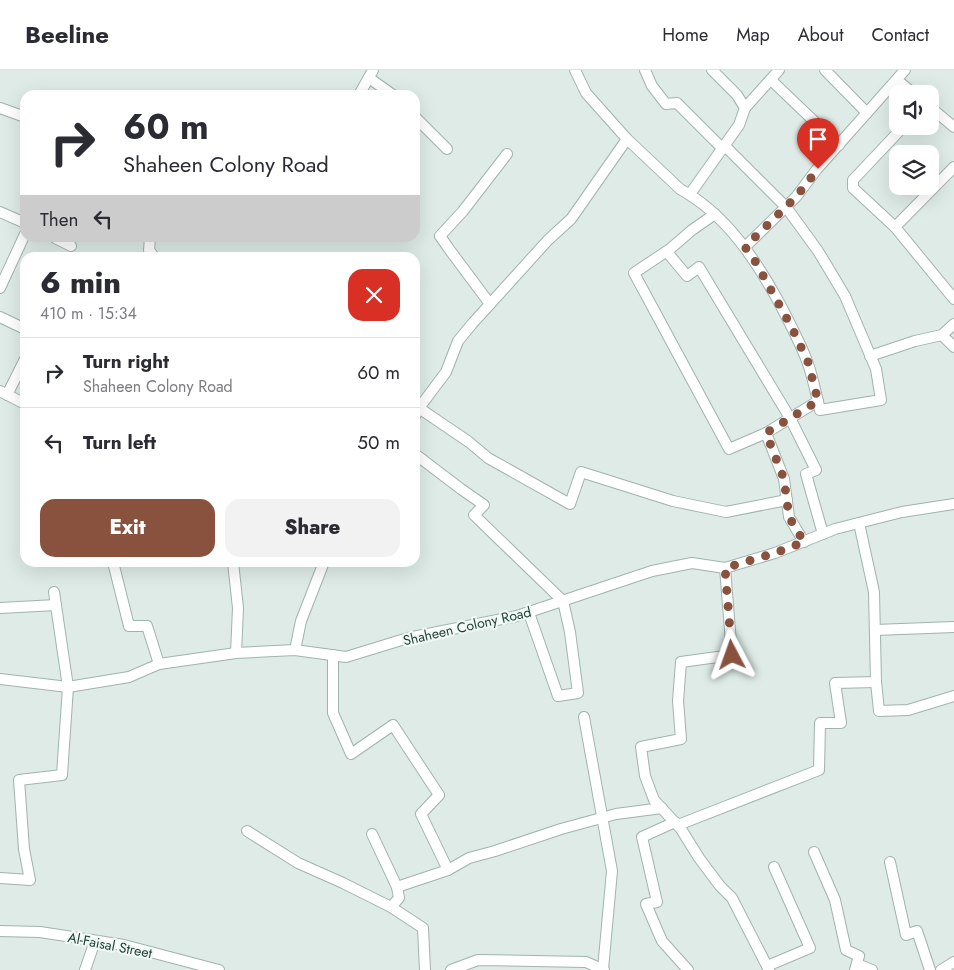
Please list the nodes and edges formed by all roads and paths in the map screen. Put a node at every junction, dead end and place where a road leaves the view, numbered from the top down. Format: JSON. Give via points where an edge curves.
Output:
{"nodes":[{"id":1,"x":575,"y":70,"type":"edge"},
{"id":2,"x":645,"y":70,"type":"edge"},
{"id":3,"x":712,"y":70,"type":"edge"},
{"id":4,"x":779,"y":70,"type":"edge"},
{"id":5,"x":825,"y":70,"type":"edge"},
{"id":6,"x":905,"y":70,"type":"edge"},
{"id":7,"x":371,"y":74,"type":"edge"},
{"id":8,"x":771,"y":80,"type":"junction"},
{"id":9,"x":897,"y":80,"type":"junction"},
{"id":10,"x":903,"y":85,"type":"edge"},
{"id":11,"x":362,"y":90,"type":"edge"},
{"id":12,"x":388,"y":90,"type":"edge"},
{"id":13,"x":0,"y":108,"type":"edge"},
{"id":14,"x":745,"y":108,"type":"junction"},
{"id":15,"x":867,"y":113,"type":"junction"},
{"id":16,"x":939,"y":113,"type":"edge"},
{"id":17,"x":20,"y":115,"type":"edge"},
{"id":18,"x":420,"y":122,"type":"edge"},
{"id":19,"x":953,"y":123,"type":"edge"},
{"id":20,"x":896,"y":135,"type":"edge"},
{"id":21,"x":627,"y":139,"type":"junction"},
{"id":22,"x":839,"y":145,"type":"junction"},
{"id":23,"x":724,"y":147,"type":"junction"},
{"id":24,"x":446,"y":149,"type":"dead end"},
{"id":25,"x":507,"y":154,"type":"dead end"},
{"id":26,"x":954,"y":167,"type":"edge"},
{"id":27,"x":690,"y":194,"type":"junction"},
{"id":28,"x":786,"y":207,"type":"junction"},
{"id":29,"x":0,"y":212,"type":"edge"},
{"id":30,"x":715,"y":214,"type":"junction"},
{"id":31,"x":20,"y":220,"type":"edge"},
{"id":32,"x":895,"y":227,"type":"junction"},
{"id":33,"x":21,"y":242,"type":"edge"},
{"id":34,"x":63,"y":242,"type":"edge"},
{"id":35,"x":71,"y":246,"type":"dead end"},
{"id":36,"x":745,"y":247,"type":"junction"},
{"id":37,"x":667,"y":252,"type":"junction"},
{"id":38,"x":0,"y":288,"type":"edge"},
{"id":39,"x":954,"y":299,"type":"edge"},
{"id":40,"x":490,"y":304,"type":"junction"},
{"id":41,"x":0,"y":317,"type":"edge"},
{"id":42,"x":954,"y":324,"type":"edge"},
{"id":43,"x":20,"y":327,"type":"edge"},
{"id":44,"x":942,"y":334,"type":"junction"},
{"id":45,"x":954,"y":347,"type":"edge"},
{"id":46,"x":870,"y":356,"type":"junction"},
{"id":47,"x":20,"y":367,"type":"edge"},
{"id":48,"x":4,"y":393,"type":"edge"},
{"id":49,"x":20,"y":401,"type":"edge"},
{"id":50,"x":818,"y":401,"type":"junction"},
{"id":51,"x":420,"y":408,"type":"edge"},
{"id":52,"x":420,"y":414,"type":"edge"},
{"id":53,"x":790,"y":418,"type":"junction"},
{"id":54,"x":766,"y":433,"type":"junction"},
{"id":55,"x":420,"y":458,"type":"edge"},
{"id":56,"x":786,"y":500,"type":"junction"},
{"id":57,"x":954,"y":504,"type":"edge"},
{"id":58,"x":859,"y":523,"type":"junction"},
{"id":59,"x":823,"y":534,"type":"junction"},
{"id":60,"x":804,"y":542,"type":"junction"},
{"id":61,"x":114,"y":567,"type":"edge"},
{"id":62,"x":234,"y":567,"type":"edge"},
{"id":63,"x":322,"y":567,"type":"edge"},
{"id":64,"x":725,"y":568,"type":"junction"},
{"id":65,"x":54,"y":592,"type":"dead end"},
{"id":66,"x":563,"y":602,"type":"junction"},
{"id":67,"x":56,"y":604,"type":"junction"},
{"id":68,"x":0,"y":608,"type":"edge"},
{"id":69,"x":528,"y":613,"type":"junction"},
{"id":70,"x":954,"y":627,"type":"edge"},
{"id":71,"x":875,"y":630,"type":"junction"},
{"id":72,"x":295,"y":650,"type":"junction"},
{"id":73,"x":236,"y":653,"type":"junction"},
{"id":74,"x":333,"y":655,"type":"junction"},
{"id":75,"x":159,"y":664,"type":"junction"},
{"id":76,"x":0,"y":679,"type":"edge"},
{"id":77,"x":876,"y":682,"type":"junction"},
{"id":78,"x":68,"y":687,"type":"junction"},
{"id":79,"x":954,"y":696,"type":"edge"},
{"id":80,"x":584,"y":717,"type":"dead end"},
{"id":81,"x":662,"y":808,"type":"junction"},
{"id":82,"x":601,"y":818,"type":"junction"},
{"id":83,"x":677,"y":824,"type":"junction"},
{"id":84,"x":248,"y":831,"type":"dead end"},
{"id":85,"x":372,"y":834,"type":"dead end"},
{"id":86,"x":814,"y":852,"type":"dead end"},
{"id":87,"x":890,"y":862,"type":"dead end"},
{"id":88,"x":774,"y":867,"type":"dead end"},
{"id":89,"x":448,"y":870,"type":"junction"},
{"id":90,"x":0,"y":878,"type":"edge"},
{"id":91,"x":397,"y":887,"type":"junction"},
{"id":92,"x":391,"y":907,"type":"junction"},
{"id":93,"x":0,"y":931,"type":"edge"},
{"id":94,"x":95,"y":941,"type":"junction"},
{"id":95,"x":954,"y":962,"type":"edge"},
{"id":96,"x":478,"y":965,"type":"edge"},
{"id":97,"x":539,"y":966,"type":"edge"},
{"id":98,"x":580,"y":966,"type":"edge"},
{"id":99,"x":856,"y":967,"type":"edge"},
{"id":100,"x":768,"y":968,"type":"edge"},
{"id":101,"x":85,"y":970,"type":"edge"},
{"id":102,"x":219,"y":970,"type":"edge"},
{"id":103,"x":425,"y":970,"type":"edge"},
{"id":104,"x":451,"y":970,"type":"edge"},
{"id":105,"x":604,"y":970,"type":"edge"},
{"id":106,"x":688,"y":970,"type":"edge"},
{"id":107,"x":872,"y":970,"type":"edge"},
{"id":108,"x":930,"y":970,"type":"edge"},
{"id":109,"x":941,"y":970,"type":"edge"}],
"edges":[{"from":1,"to":21,"type":"street","via":[[586,93]]},
{"from":2,"to":23,"type":"street","via":[[666,104],[677,103]]},
{"from":3,"to":14,"type":"street"},
{"from":4,"to":8,"type":"street"},
{"from":5,"to":15,"type":"street"},
{"from":6,"to":9,"type":"street"},
{"from":7,"to":11,"type":"street"},
{"from":7,"to":12,"type":"street"},
{"from":8,"to":14,"type":"street"},
{"from":8,"to":22,"type":"street"},
{"from":9,"to":10,"type":"street"},
{"from":9,"to":15,"type":"street"},
{"from":13,"to":17,"type":"street"},
{"from":14,"to":23,"type":"street","via":[[739,125]]},
{"from":15,"to":22,"type":"street"},
{"from":16,"to":19,"type":"street"},
{"from":18,"to":24,"type":"street"},
{"from":20,"to":32,"type":"street","via":[[852,183],[853,188]]},
{"from":21,"to":27,"type":"street","via":[[680,189]]},
{"from":21,"to":40,"type":"street","via":[[571,219]]},
{"from":22,"to":28,"type":"street"},
{"from":23,"to":27,"type":"street"},
{"from":23,"to":28,"type":"street"},
{"from":25,"to":40,"type":"street","via":[[440,236]]},
{"from":26,"to":32,"type":"street"},
{"from":27,"to":30,"type":"street"},
{"from":28,"to":36,"type":"street"},
{"from":28,"to":46,"type":"street","via":[[845,296]]},
{"from":29,"to":31,"type":"street"},
{"from":30,"to":36,"type":"street"},
{"from":30,"to":37,"type":"street"},
{"from":32,"to":39,"type":"street"},
{"from":33,"to":38,"type":"street"},
{"from":34,"to":35,"type":"street"},
{"from":36,"to":50,"type":"street","via":[[792,328],[808,362]]},
{"from":37,"to":53,"type":"street","via":[[687,276],[699,267]]},
{"from":37,"to":54,"type":"street","via":[[634,273],[729,450]]},
{"from":40,"to":51,"type":"street","via":[[458,341],[446,372]]},
{"from":41,"to":43,"type":"street"},
{"from":42,"to":44,"type":"street"},
{"from":44,"to":45,"type":"street"},
{"from":44,"to":46,"type":"street"},
{"from":46,"to":50,"type":"street","via":[[876,369],[881,400],[820,410]]},
{"from":47,"to":48,"type":"street"},
{"from":48,"to":49,"type":"street"},
{"from":50,"to":53,"type":"street"},
{"from":52,"to":56,"type":"street","via":[[469,442],[488,458],[570,504],[581,472],[674,501],[726,512]]},
{"from":53,"to":54,"type":"street"},
{"from":53,"to":59,"type":"street","via":[[816,470],[806,474]]},
{"from":54,"to":56,"type":"street","via":[[784,479]]},
{"from":55,"to":66,"type":"street","via":[[484,505],[474,515]]},
{"from":56,"to":60,"type":"street","via":[[789,517]]},
{"from":57,"to":58,"type":"street","name":"Shaheen Colony Road"},
{"from":58,"to":59,"type":"street","name":"Shaheen Colony Road"},
{"from":58,"to":71,"type":"street","via":[[874,592]]},
{"from":59,"to":60,"type":"street","name":"Shaheen Colony Road"},
{"from":60,"to":64,"type":"street","name":"Shaheen Colony Road"},
{"from":61,"to":75,"type":"street","via":[[129,626],[147,626]]},
{"from":62,"to":73,"type":"street","via":[[238,608]]},
{"from":63,"to":72,"type":"street","via":[[301,621]]},
{"from":64,"to":66,"type":"street","name":"Shaheen Colony Road","via":[[692,563],[652,571]]},
{"from":64,"to":81,"type":"street","via":[[732,655],[681,662],[678,701],[681,739],[641,747],[654,800]]},
{"from":65,"to":67,"type":"street"},
{"from":66,"to":69,"type":"street","name":"Shaheen Colony Road"},
{"from":66,"to":69,"type":"street","via":[[578,693],[558,696]]},
{"from":67,"to":68,"type":"street"},
{"from":67,"to":78,"type":"street"},
{"from":69,"to":74,"type":"street","name":"Shaheen Colony Road","via":[[408,638],[346,657]]},
{"from":70,"to":71,"type":"street"},
{"from":71,"to":77,"type":"street"},
{"from":72,"to":73,"type":"street","name":"Shaheen Colony Road"},
{"from":72,"to":74,"type":"street","name":"Shaheen Colony Road"},
{"from":73,"to":75,"type":"street","name":"Shaheen Colony Road"},
{"from":74,"to":89,"type":"street","via":[[333,713],[351,754],[392,725],[439,794],[422,814]]},
{"from":75,"to":78,"type":"street","name":"Shaheen Colony Road","via":[[129,677]]},
{"from":76,"to":78,"type":"street","name":"Shaheen Colony Road"},
{"from":77,"to":79,"type":"street","via":[[879,711],[908,710]]},
{"from":77,"to":83,"type":"street","via":[[835,683],[841,723],[820,723],[819,770]]},
{"from":78,"to":90,"type":"street","via":[[62,775],[19,780],[24,849],[30,880]]},
{"from":80,"to":82,"type":"street"},
{"from":81,"to":82,"type":"street"},
{"from":81,"to":83,"type":"street"},
{"from":82,"to":89,"type":"street","via":[[469,858]]},
{"from":82,"to":105,"type":"street","via":[[612,871]]},
{"from":83,"to":100,"type":"street","via":[[699,858],[732,898]]},
{"from":83,"to":106,"type":"street","via":[[642,837],[657,902],[646,904],[662,941]]},
{"from":84,"to":92,"type":"street","via":[[298,863]]},
{"from":85,"to":91,"type":"street"},
{"from":86,"to":99,"type":"street","via":[[834,900],[846,950],[859,956]]},
{"from":87,"to":108,"type":"street","via":[[906,935],[917,931]]},
{"from":88,"to":100,"type":"street","via":[[810,948]]},
{"from":89,"to":91,"type":"street"},
{"from":91,"to":92,"type":"street","via":[[399,898]]},
{"from":92,"to":103,"type":"street","via":[[424,928]]},
{"from":93,"to":94,"type":"street","name":"Al-Faisal Street","via":[[40,932]]},
{"from":94,"to":101,"type":"street"},
{"from":94,"to":102,"type":"street","name":"Al-Faisal Street","via":[[124,945]]},
{"from":95,"to":109,"type":"street"},
{"from":96,"to":97,"type":"street"},
{"from":96,"to":104,"type":"street"},
{"from":97,"to":98,"type":"street"},
{"from":98,"to":105,"type":"street","via":[[586,962]]},
{"from":99,"to":107,"type":"street"}]}
